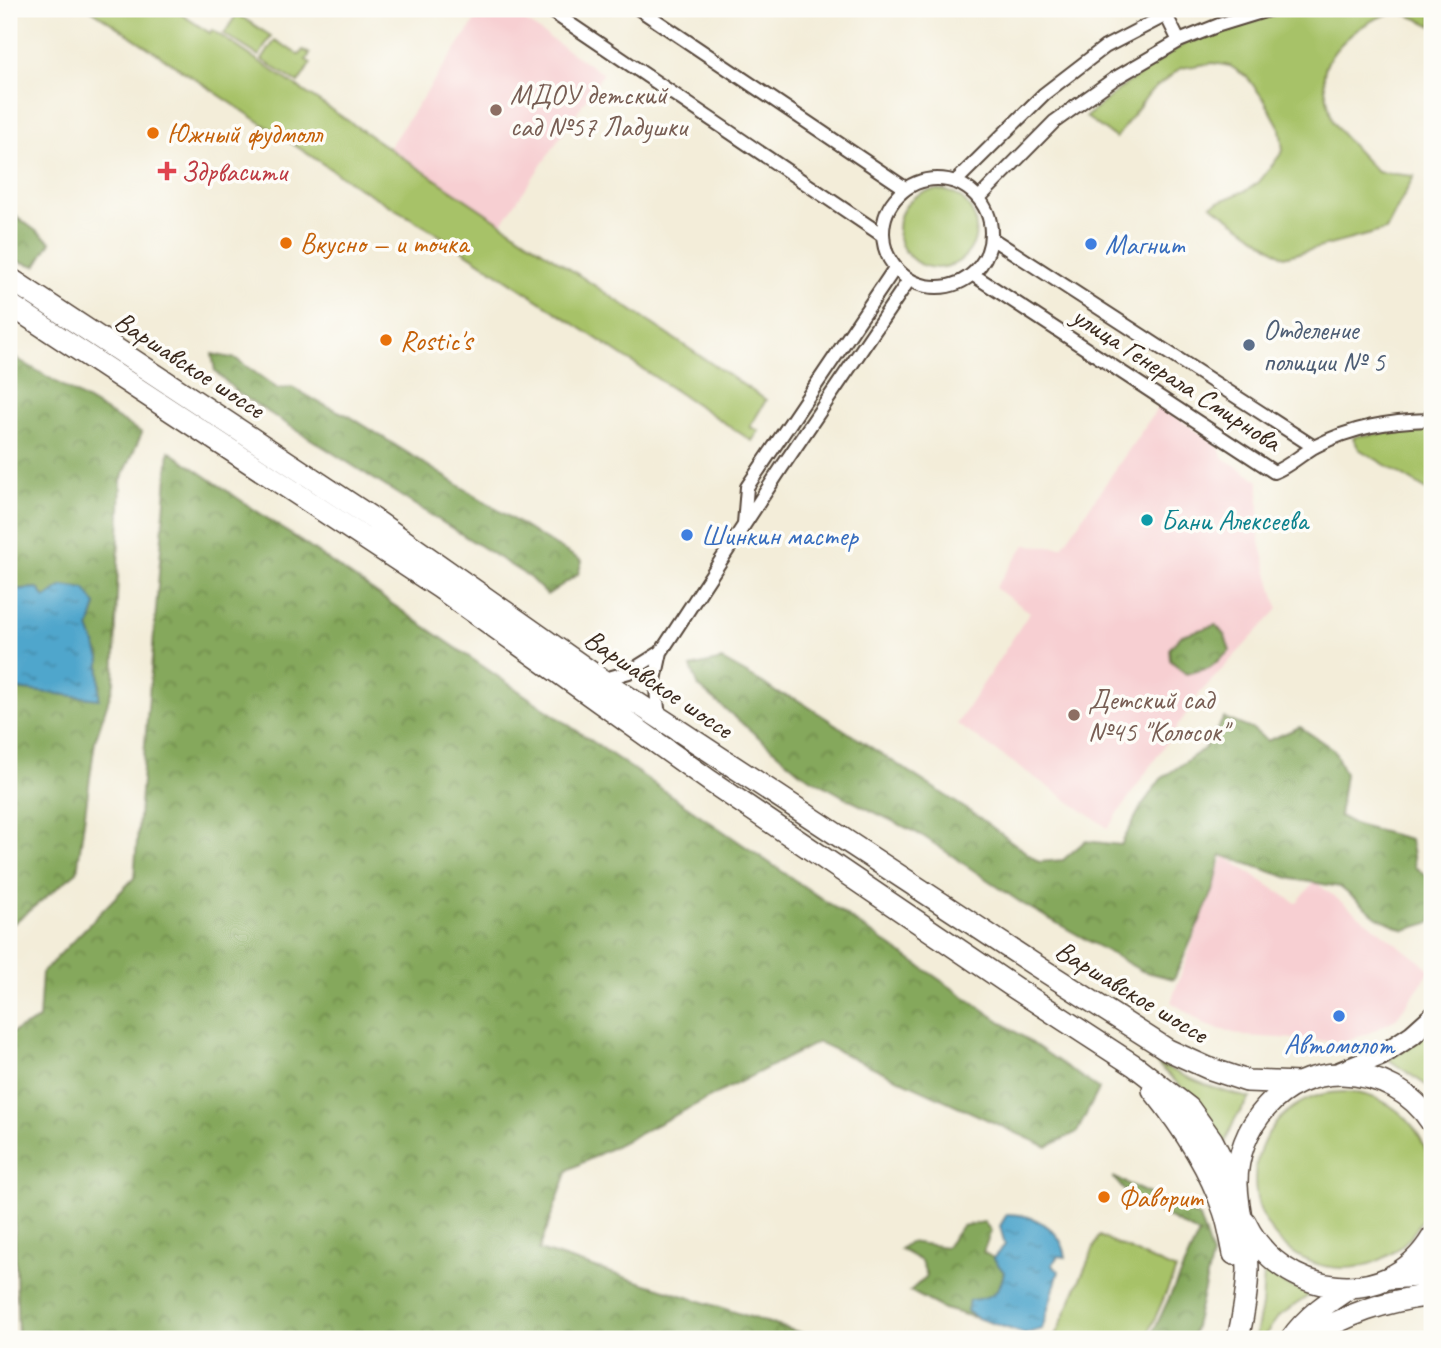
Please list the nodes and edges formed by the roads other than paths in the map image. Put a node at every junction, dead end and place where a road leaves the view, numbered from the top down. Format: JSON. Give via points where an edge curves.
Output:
{"nodes":[{"id":1,"x":548,"y":9,"type":"edge"},
{"id":2,"x":639,"y":9,"type":"edge"},
{"id":3,"x":1271,"y":9,"type":"edge"},
{"id":4,"x":1172,"y":12,"type":"edge"},
{"id":5,"x":1179,"y":41,"type":"junction"},
{"id":6,"x":956,"y":182,"type":"junction"},
{"id":7,"x":905,"y":188,"type":"junction"},
{"id":8,"x":979,"y":198,"type":"junction"},
{"id":9,"x":882,"y":235,"type":"junction"},
{"id":10,"x":991,"y":238,"type":"junction"},
{"id":11,"x":895,"y":268,"type":"junction"},
{"id":12,"x":972,"y":274,"type":"junction"},
{"id":13,"x":9,"y":278,"type":"edge"},
{"id":14,"x":909,"y":280,"type":"junction"},
{"id":15,"x":9,"y":304,"type":"edge"},
{"id":16,"x":1430,"y":416,"type":"edge"},
{"id":17,"x":1314,"y":447,"type":"junction"},
{"id":18,"x":768,"y":456,"type":"junction"},
{"id":19,"x":782,"y":467,"type":"junction"},
{"id":20,"x":744,"y":525,"type":"junction"},
{"id":21,"x":661,"y":652,"type":"junction"},
{"id":22,"x":602,"y":680,"type":"junction"},
{"id":23,"x":659,"y":718,"type":"junction"},
{"id":24,"x":1432,"y":1017,"type":"edge"},
{"id":25,"x":1135,"y":1066,"type":"junction"},
{"id":26,"x":1335,"y":1074,"type":"junction"},
{"id":27,"x":1299,"y":1083,"type":"junction"},
{"id":28,"x":1432,"y":1123,"type":"edge"},
{"id":29,"x":1238,"y":1198,"type":"junction"},
{"id":30,"x":1432,"y":1238,"type":"edge"},
{"id":31,"x":1432,"y":1275,"type":"edge"},
{"id":32,"x":1387,"y":1278,"type":"junction"},
{"id":33,"x":1351,"y":1287,"type":"junction"},
{"id":34,"x":1432,"y":1295,"type":"edge"},
{"id":35,"x":1243,"y":1312,"type":"junction"},
{"id":36,"x":1238,"y":1339,"type":"edge"},
{"id":37,"x":1291,"y":1339,"type":"edge"},
{"id":38,"x":1306,"y":1339,"type":"edge"}],
"edges":[{"from":1,"to":9,"type":"street"},
{"from":2,"to":7,"type":"street"},
{"from":3,"to":5,"type":"street"},
{"from":4,"to":5,"type":"street"},
{"from":4,"to":6,"type":"street","via":[[1105,47],[1044,94]]},
{"from":5,"to":8,"type":"street","via":[[1054,122]]},
{"from":6,"to":7,"type":"street","via":[[930,179]]},
{"from":6,"to":8,"type":"street"},
{"from":7,"to":9,"type":"street","via":[[884,217]]},
{"from":8,"to":10,"type":"street"},
{"from":9,"to":11,"type":"street"},
{"from":10,"to":12,"type":"street","via":[[986,255]]},
{"from":10,"to":17,"type":"street","name":"улица Генерала Смирнова"},
{"from":11,"to":14,"type":"street"},
{"from":11,"to":18,"type":"street"},
{"from":12,"to":14,"type":"street","via":[[944,287]]},
{"from":12,"to":17,"type":"street","name":"улица Генерала Смирнова","via":[[1273,472]]},
{"from":13,"to":22,"type":"main road","name":"Варшавское шоссе","via":[[372,517]]},
{"from":14,"to":19,"type":"street"},
{"from":15,"to":25,"type":"main road","name":"Варшавское шоссе","via":[[429,581],[710,780]]},
{"from":16,"to":17,"type":"street","via":[[1370,425]]},
{"from":18,"to":19,"type":"street"},
{"from":18,"to":20,"type":"street","via":[[747,487]]},
{"from":19,"to":20,"type":"street"},
{"from":20,"to":21,"type":"street"},
{"from":21,"to":22,"type":"street","via":[[629,672]]},
{"from":21,"to":23,"type":"street","via":[[655,680]]},
{"from":22,"to":23,"type":"main road","name":"Варшавское шоссе"},
{"from":23,"to":27,"type":"main road","name":"Варшавское шоссе","via":[[1168,1050],[1247,1081]]},
{"from":24,"to":26,"type":"main road","via":[[1382,1055]]},
{"from":25,"to":29,"type":"main road","name":"Варшавское шоссе","via":[[1189,1108],[1212,1140]]},
{"from":25,"to":35,"type":"main road","via":[[1201,1161],[1224,1211]]},
{"from":26,"to":27,"type":"main road"},
{"from":26,"to":28,"type":"main road","via":[[1389,1084],[1419,1106]]},
{"from":27,"to":29,"type":"main road","via":[[1269,1104],[1247,1134],[1240,1152]]},
{"from":29,"to":33,"type":"main road","name":"Варшавское шоссе","via":[[1255,1241],[1281,1267],[1314,1283]]},
{"from":29,"to":35,"type":"main road","via":[[1248,1269]]},
{"from":30,"to":32,"type":"main road","via":[[1418,1257]]},
{"from":31,"to":32,"type":"main road"},
{"from":32,"to":33,"type":"main road"},
{"from":33,"to":37,"type":"main road","via":[[1318,1309]]},
{"from":34,"to":38,"type":"main road","via":[[1394,1300],[1353,1314]]},
{"from":35,"to":36,"type":"main road"}]}
